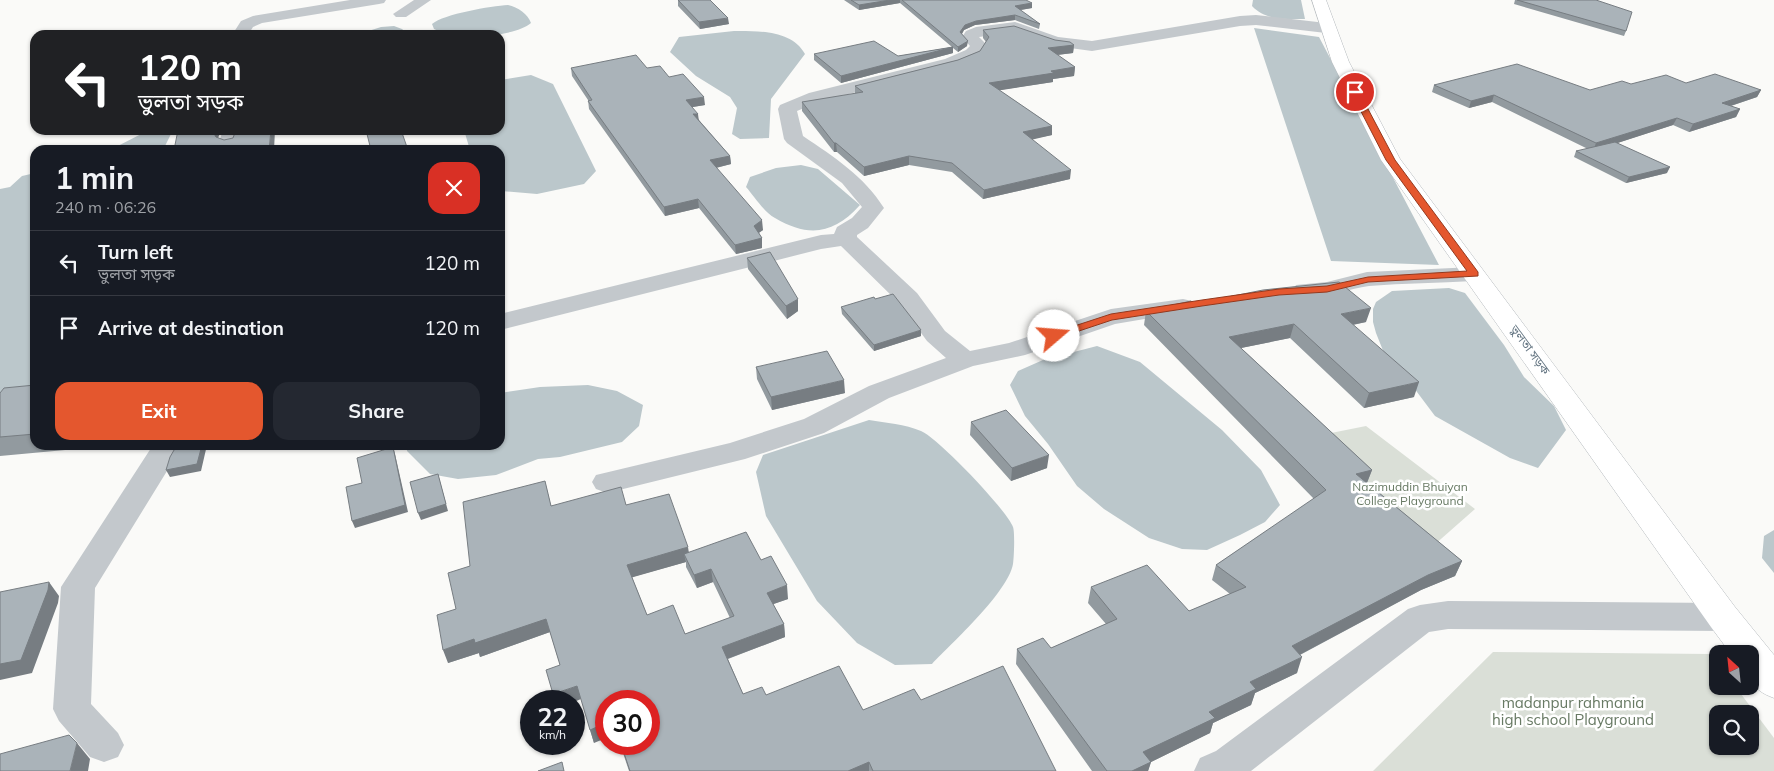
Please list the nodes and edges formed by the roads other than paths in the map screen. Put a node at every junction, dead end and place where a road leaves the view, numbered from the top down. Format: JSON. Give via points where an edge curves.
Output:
{"nodes":[{"id":1,"x":379,"y":0,"type":"edge"},
{"id":2,"x":424,"y":0,"type":"edge"},
{"id":3,"x":1319,"y":0,"type":"edge"},
{"id":4,"x":401,"y":14,"type":"dead end"},
{"id":5,"x":1326,"y":28,"type":"junction"},
{"id":6,"x":243,"y":30,"type":"edge"},
{"id":7,"x":846,"y":239,"type":"junction"},
{"id":8,"x":1474,"y":274,"type":"junction"},
{"id":9,"x":1279,"y":292,"type":"edge"},
{"id":10,"x":1211,"y":302,"type":"edge"},
{"id":11,"x":505,"y":321,"type":"edge"},
{"id":12,"x":965,"y":360,"type":"junction"},
{"id":13,"x":165,"y":450,"type":"edge"},
{"id":14,"x":607,"y":482,"type":"dead end"},
{"id":15,"x":1723,"y":617,"type":"junction"},
{"id":16,"x":1774,"y":682,"type":"edge"},
{"id":17,"x":104,"y":745,"type":"dead end"},
{"id":18,"x":1214,"y":771,"type":"edge"}],
"edges":[{"from":1,"to":6,"type":"street","via":[[258,19],[247,24]]},
{"from":2,"to":4,"type":"street"},
{"from":3,"to":5,"type":"highway","name":"ভুলতা সড়ক"},
{"from":5,"to":7,"type":"street","via":[[1240,21],[1092,46],[1055,41],[1015,27],[1000,28],[972,34],[970,37],[979,45],[972,54],[951,63],[815,97],[787,109],[794,139],[868,196],[873,208],[860,223],[845,232]]},
{"from":5,"to":8,"type":"highway","name":"ভুলতা সড়ক","via":[[1362,108],[1391,160]]},
{"from":7,"to":11,"type":"street"},
{"from":7,"to":12,"type":"street","via":[[908,298],[936,336]]},
{"from":8,"to":9,"type":"street","via":[[1368,280],[1327,289]]},
{"from":8,"to":15,"type":"highway","name":"ভুলতা সড়ক"},
{"from":10,"to":12,"type":"street","via":[[1111,317],[1016,348]]},
{"from":12,"to":14,"type":"street","via":[[879,392],[814,426],[735,452]]},
{"from":13,"to":17,"type":"street","via":[[78,587],[72,709]]},
{"from":15,"to":16,"type":"highway","name":"ভুলতা সড়ক"},
{"from":15,"to":18,"type":"street","via":[[1448,615],[1420,619],[1230,764]]}]}
